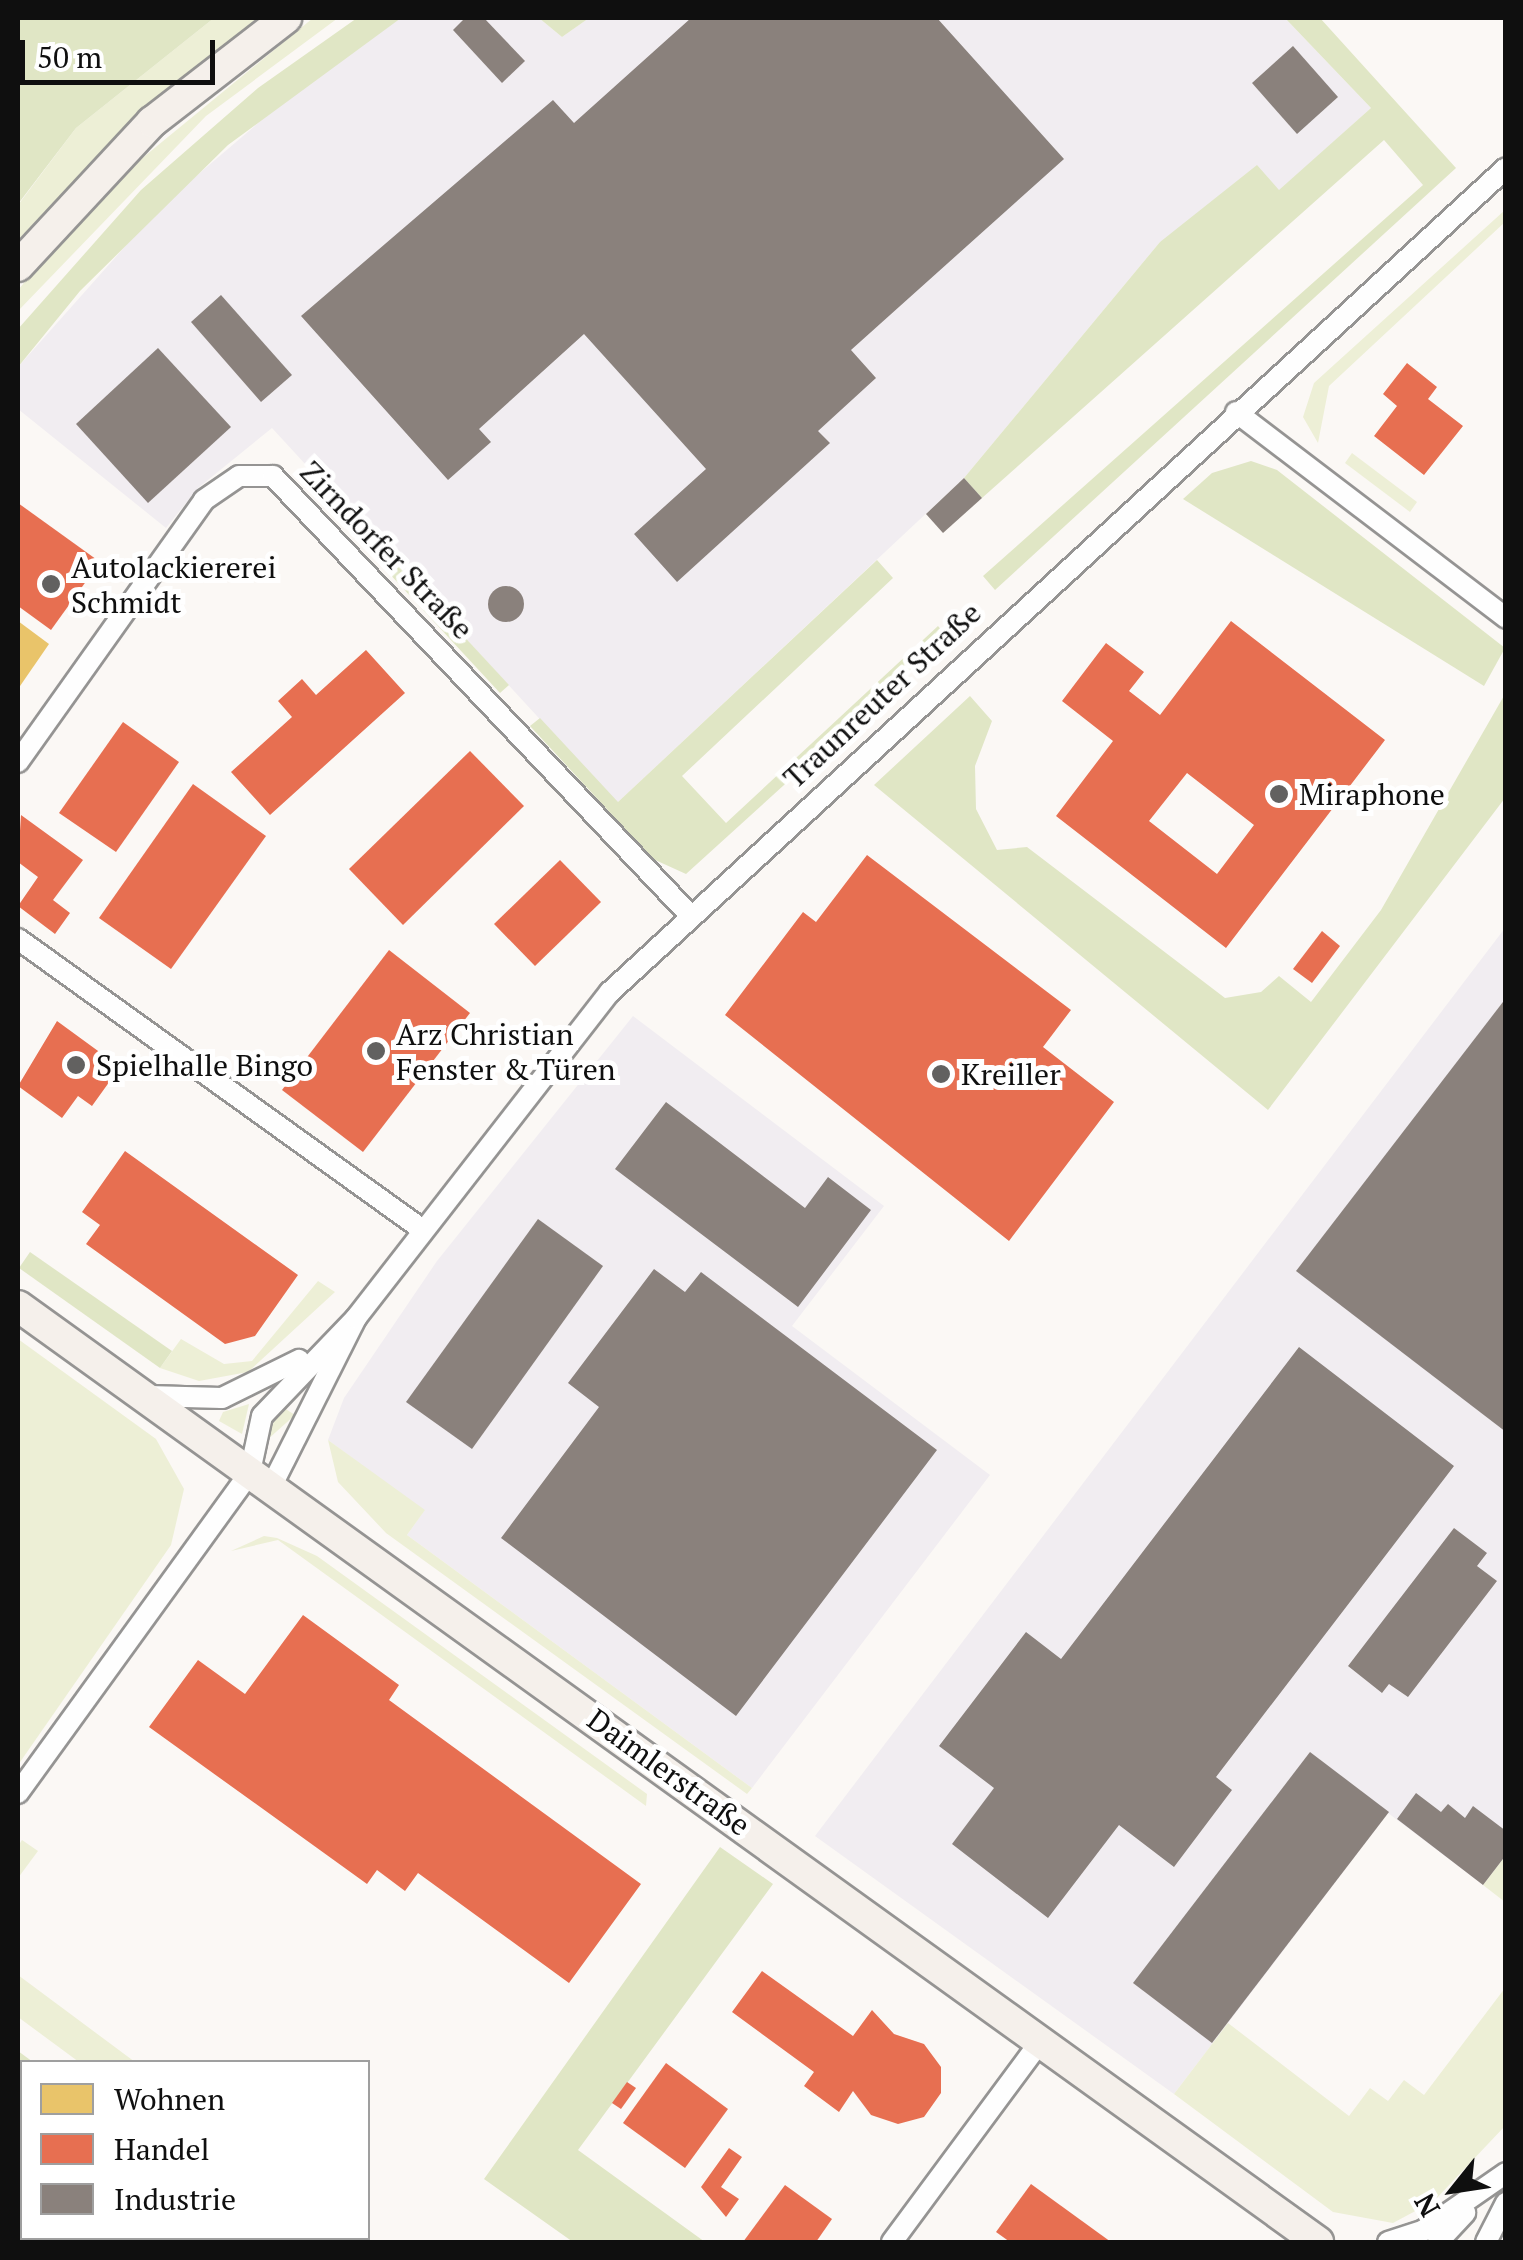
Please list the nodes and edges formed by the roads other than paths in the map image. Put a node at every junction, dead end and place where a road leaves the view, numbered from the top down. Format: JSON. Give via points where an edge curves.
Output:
{"nodes":[{"id":1,"x":286,"y":18,"type":"edge"},
{"id":2,"x":1506,"y":168,"type":"edge"},
{"id":3,"x":18,"y":266,"type":"edge"},
{"id":4,"x":1236,"y":412,"type":"junction"},
{"id":5,"x":1506,"y":618,"type":"edge"},
{"id":6,"x":18,"y":762,"type":"edge"},
{"id":7,"x":689,"y":914,"type":"junction"},
{"id":8,"x":18,"y":939,"type":"edge"},
{"id":9,"x":421,"y":1229,"type":"junction"},
{"id":10,"x":18,"y":1306,"type":"edge"},
{"id":11,"x":356,"y":1318,"type":"junction"},
{"id":12,"x":326,"y":1342,"type":"junction"},
{"id":13,"x":142,"y":1395,"type":"junction"},
{"id":14,"x":260,"y":1480,"type":"junction"},
{"id":15,"x":18,"y":1793,"type":"edge"},
{"id":16,"x":1042,"y":2039,"type":"junction"},
{"id":17,"x":1501,"y":2176,"type":"edge"},
{"id":18,"x":1506,"y":2203,"type":"edge"},
{"id":19,"x":1506,"y":2212,"type":"edge"},
{"id":20,"x":1320,"y":2240,"type":"edge"},
{"id":21,"x":892,"y":2242,"type":"edge"},
{"id":22,"x":1388,"y":2242,"type":"edge"},
{"id":23,"x":1438,"y":2242,"type":"edge"},
{"id":24,"x":1486,"y":2242,"type":"edge"},
{"id":25,"x":1498,"y":2242,"type":"edge"}],
"edges":[{"from":1,"to":3,"type":"street","via":[[152,122]]},
{"from":2,"to":4,"type":"street","name":"Traunreuter Straße"},
{"from":4,"to":5,"type":"street"},
{"from":4,"to":7,"type":"street","name":"Traunreuter Straße"},
{"from":6,"to":7,"type":"street","name":"Zirndorfer Straße","via":[[204,500],[239,476],[272,476]]},
{"from":7,"to":9,"type":"street","name":"Traunreuter Straße","via":[[532,1084]]},
{"from":8,"to":9,"type":"street"},
{"from":9,"to":11,"type":"street","name":"Traunreuter Straße"},
{"from":10,"to":13,"type":"street","name":"Daimlerstraße"},
{"from":11,"to":12,"type":"street","name":"Traunreuter Straße"},
{"from":11,"to":14,"type":"street","name":"Traunreuter Straße"},
{"from":12,"to":13,"type":"street","name":"Traunreuter Straße","via":[[240,1394]]},
{"from":12,"to":14,"type":"street","name":"Traunreuter Straße","via":[[262,1416]]},
{"from":13,"to":14,"type":"street","name":"Daimlerstraße"},
{"from":14,"to":15,"type":"street"},
{"from":14,"to":16,"type":"street","name":"Daimlerstraße"},
{"from":16,"to":20,"type":"street","name":"Daimlerstraße"},
{"from":16,"to":21,"type":"street"},
{"from":17,"to":22,"type":"street","via":[[1424,2230]]},
{"from":17,"to":23,"type":"street"},
{"from":18,"to":24,"type":"street"},
{"from":19,"to":25,"type":"street"}]}
